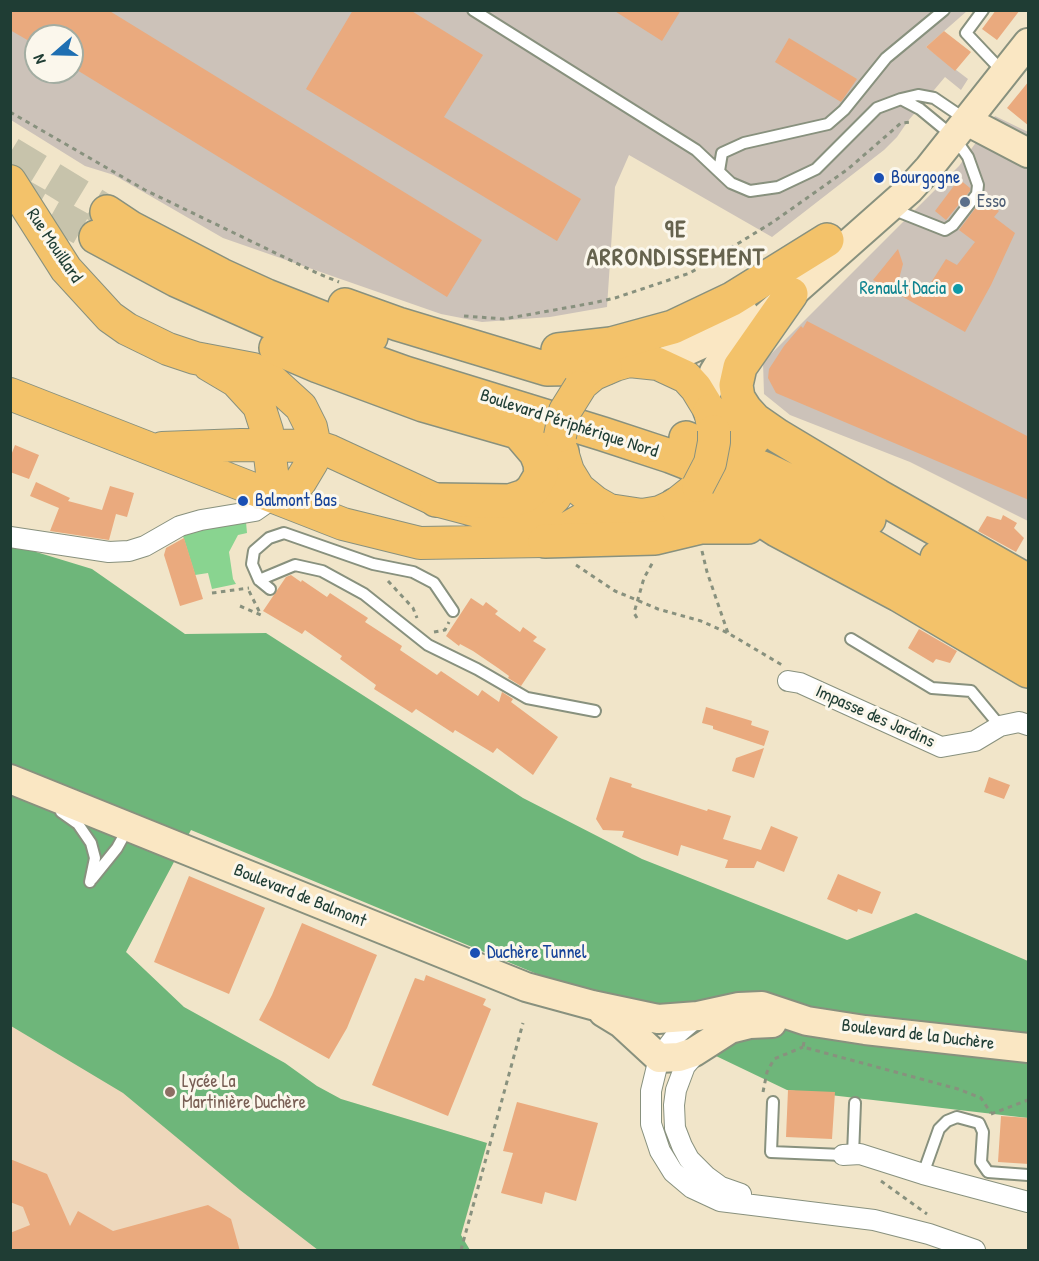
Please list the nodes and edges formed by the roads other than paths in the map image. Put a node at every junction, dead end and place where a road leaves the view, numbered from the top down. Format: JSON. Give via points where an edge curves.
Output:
{"nodes":[{"id":1,"x":473,"y":10,"type":"edge"},
{"id":2,"x":944,"y":10,"type":"edge"},
{"id":3,"x":983,"y":10,"type":"edge"},
{"id":4,"x":1029,"y":43,"type":"edge"},
{"id":5,"x":1005,"y":73,"type":"junction"},
{"id":6,"x":902,"y":99,"type":"junction"},
{"id":7,"x":948,"y":133,"type":"junction"},
{"id":8,"x":1029,"y":153,"type":"edge"},
{"id":9,"x":719,"y":171,"type":"junction"},
{"id":10,"x":10,"y":181,"type":"edge"},
{"id":11,"x":890,"y":208,"type":"junction"},
{"id":12,"x":111,"y":226,"type":"junction"},
{"id":13,"x":827,"y":240,"type":"junction"},
{"id":14,"x":791,"y":294,"type":"junction"},
{"id":15,"x":476,"y":349,"type":"junction"},
{"id":16,"x":195,"y":357,"type":"junction"},
{"id":17,"x":658,"y":364,"type":"junction"},
{"id":18,"x":592,"y":378,"type":"junction"},
{"id":19,"x":10,"y":394,"type":"edge"},
{"id":20,"x":709,"y":414,"type":"junction"},
{"id":21,"x":519,"y":433,"type":"junction"},
{"id":22,"x":255,"y":445,"type":"junction"},
{"id":23,"x":315,"y":446,"type":"junction"},
{"id":24,"x":150,"y":448,"type":"junction"},
{"id":25,"x":563,"y":453,"type":"junction"},
{"id":26,"x":687,"y":495,"type":"junction"},
{"id":27,"x":878,"y":496,"type":"junction"},
{"id":28,"x":436,"y":500,"type":"junction"},
{"id":29,"x":609,"y":510,"type":"junction"},
{"id":30,"x":286,"y":514,"type":"junction"},
{"id":31,"x":777,"y":530,"type":"junction"},
{"id":32,"x":10,"y":537,"type":"edge"},
{"id":33,"x":545,"y":541,"type":"junction"},
{"id":34,"x":259,"y":580,"type":"junction"},
{"id":35,"x":1029,"y":581,"type":"edge"},
{"id":36,"x":270,"y":589,"type":"road end"},
{"id":37,"x":453,"y":611,"type":"road end"},
{"id":38,"x":1029,"y":612,"type":"edge"},
{"id":39,"x":851,"y":639,"type":"dead end"},
{"id":40,"x":1029,"y":639,"type":"edge"},
{"id":41,"x":1029,"y":671,"type":"edge"},
{"id":42,"x":794,"y":682,"type":"road end"},
{"id":43,"x":594,"y":711,"type":"dead end"},
{"id":44,"x":1029,"y":725,"type":"edge"},
{"id":45,"x":1000,"y":726,"type":"junction"},
{"id":46,"x":10,"y":780,"type":"edge"},
{"id":47,"x":10,"y":786,"type":"edge"},
{"id":48,"x":130,"y":826,"type":"junction"},
{"id":49,"x":592,"y":1005,"type":"junction"},
{"id":50,"x":698,"y":1016,"type":"junction"},
{"id":51,"x":805,"y":1034,"type":"junction"},
{"id":52,"x":703,"y":1046,"type":"junction"},
{"id":53,"x":1029,"y":1048,"type":"edge"},
{"id":54,"x":660,"y":1058,"type":"junction"},
{"id":55,"x":855,"y":1102,"type":"dead end"},
{"id":56,"x":772,"y":1104,"type":"road end"},
{"id":57,"x":848,"y":1155,"type":"junction"},
{"id":58,"x":923,"y":1174,"type":"junction"},
{"id":59,"x":1029,"y":1175,"type":"edge"},
{"id":60,"x":1029,"y":1202,"type":"edge"},
{"id":61,"x":766,"y":1205,"type":"junction"},
{"id":62,"x":975,"y":1251,"type":"edge"}],
"edges":[{"from":1,"to":9,"type":"lane","via":[[696,150]]},
{"from":2,"to":9,"type":"lane","via":[[886,58],[828,124],[744,143],[722,153]]},
{"from":3,"to":5,"type":"lane","via":[[966,33]]},
{"from":4,"to":5,"type":"street"},
{"from":5,"to":7,"type":"street"},
{"from":6,"to":7,"type":"lane"},
{"from":6,"to":7,"type":"lane","via":[[934,98]]},
{"from":6,"to":9,"type":"lane","via":[[877,108],[816,169],[778,187],[750,190],[731,183]]},
{"from":7,"to":8,"type":"street"},
{"from":7,"to":11,"type":"street","via":[[909,190]]},
{"from":7,"to":11,"type":"lane","via":[[968,157],[978,185],[977,194],[945,230]]},
{"from":7,"to":13,"type":"street","via":[[922,160]]},
{"from":10,"to":16,"type":"main road","name":"Rue Mouillard","via":[[66,269],[110,317],[146,339]]},
{"from":11,"to":14,"type":"street"},
{"from":12,"to":15,"type":"highway"},
{"from":12,"to":21,"type":"highway","via":[[150,277],[232,330],[423,405]]},
{"from":12,"to":38,"type":"highway","name":"Boulevard Périphérique Nord","via":[[315,316],[444,362],[649,425],[765,469],[887,529]]},
{"from":12,"to":40,"type":"highway","name":"Boulevard Périphérique Nord","via":[[176,280],[304,337],[405,373],[614,437],[748,487],[873,548]]},
{"from":13,"to":15,"type":"highway","via":[[723,303],[673,327],[611,344],[562,350]]},
{"from":13,"to":17,"type":"street","via":[[715,336]]},
{"from":14,"to":20,"type":"street","via":[[727,351],[714,372]]},
{"from":14,"to":27,"type":"highway","via":[[742,363],[736,380],[738,398],[749,415],[763,426]]},
{"from":15,"to":18,"type":"highway"},
{"from":16,"to":22,"type":"main road","name":"Rue Mouillard","via":[[245,389],[259,406],[263,416]]},
{"from":16,"to":23,"type":"main road","name":"Rue Mouillard","via":[[238,364],[267,376],[301,407]]},
{"from":17,"to":18,"type":"main road","via":[[629,362]]},
{"from":17,"to":20,"type":"main road","via":[[686,377]]},
{"from":18,"to":25,"type":"main road","bridge":true,"via":[[565,411]]},
{"from":19,"to":24,"type":"main road"},
{"from":20,"to":26,"type":"main road","bridge":true,"via":[[714,442],[710,463]]},
{"from":20,"to":27,"type":"highway","via":[[745,436]]},
{"from":21,"to":25,"type":"highway","via":[[548,442]]},
{"from":21,"to":28,"type":"highway","via":[[540,463],[541,475],[525,496],[510,501]]},
{"from":22,"to":23,"type":"main road"},
{"from":22,"to":24,"type":"main road"},
{"from":22,"to":30,"type":"main road","name":"Rue Mouillard"},
{"from":23,"to":28,"type":"main road"},
{"from":23,"to":30,"type":"main road","via":[[312,462]]},
{"from":24,"to":30,"type":"main road"},
{"from":25,"to":28,"type":"main road","via":[[562,485],[549,504],[536,514],[504,518]]},
{"from":25,"to":29,"type":"main road","via":[[579,489]]},
{"from":26,"to":29,"type":"main road","via":[[660,512],[642,515]]},
{"from":26,"to":31,"type":"highway","via":[[746,510]]},
{"from":27,"to":35,"type":"highway"},
{"from":29,"to":33,"type":"main road","via":[[590,515]]},
{"from":30,"to":32,"type":"street","via":[[255,511],[201,520],[129,551],[109,552]]},
{"from":30,"to":33,"type":"main road","via":[[420,543]]},
{"from":30,"to":34,"type":"lane","via":[[254,551],[252,564]]},
{"from":30,"to":37,"type":"lane","via":[[373,564],[413,572],[434,583]]},
{"from":31,"to":33,"type":"highway","via":[[714,526],[655,538]]},
{"from":31,"to":41,"type":"highway"},
{"from":34,"to":36,"type":"lane"},
{"from":34,"to":43,"type":"lane","via":[[295,565],[322,571],[364,594],[428,645],[527,698]]},
{"from":39,"to":45,"type":"lane","via":[[932,688],[971,691]]},
{"from":42,"to":45,"type":"street","name":"Impasse des Jardins","via":[[940,747],[975,741]]},
{"from":44,"to":45,"type":"street","name":"Impasse des Jardins","via":[[1019,722]]},
{"from":46,"to":48,"type":"street","name":"Boulevard de Balmont"},
{"from":47,"to":48,"type":"lane","via":[[78,824],[91,843],[95,858],[90,882]]},
{"from":48,"to":49,"type":"street","name":"Boulevard de Balmont","via":[[526,987]]},
{"from":49,"to":50,"type":"street","name":"Boulevard de Balmont","via":[[658,1019]]},
{"from":49,"to":54,"type":"street","name":"Boulevard de Balmont","via":[[621,1023]]},
{"from":50,"to":51,"type":"street","name":"Boulevard de la Duchère","via":[[754,1006],[780,1011]]},
{"from":50,"to":52,"type":"street","via":[[704,1028]]},
{"from":50,"to":54,"type":"street","name":"Boulevard de la Duchère","via":[[678,1033]]},
{"from":51,"to":52,"type":"street","name":"Boulevard de la Duchère","via":[[750,1024],[730,1029]]},
{"from":51,"to":53,"type":"street","name":"Boulevard de la Duchère","via":[[865,1030]]},
{"from":52,"to":54,"type":"street","name":"Boulevard de la Duchère","via":[[679,1057]]},
{"from":52,"to":61,"type":"street","name":"Boulevard de la Duchère","via":[[685,1066],[676,1090],[675,1128],[682,1146],[689,1159],[721,1187]]},
{"from":54,"to":61,"type":"street","name":"Boulevard de la Duchère","via":[[651,1091],[651,1124],[673,1172],[692,1188],[720,1201]]},
{"from":55,"to":57,"type":"lane"},
{"from":56,"to":57,"type":"lane","via":[[771,1152]]},
{"from":57,"to":58,"type":"street","via":[[860,1154]]},
{"from":58,"to":59,"type":"lane","via":[[939,1129],[957,1117],[979,1123],[983,1132],[981,1162],[988,1172]]},
{"from":58,"to":60,"type":"street"},
{"from":61,"to":62,"type":"street","name":"Boulevard de la Duchère","via":[[874,1220]]}]}
